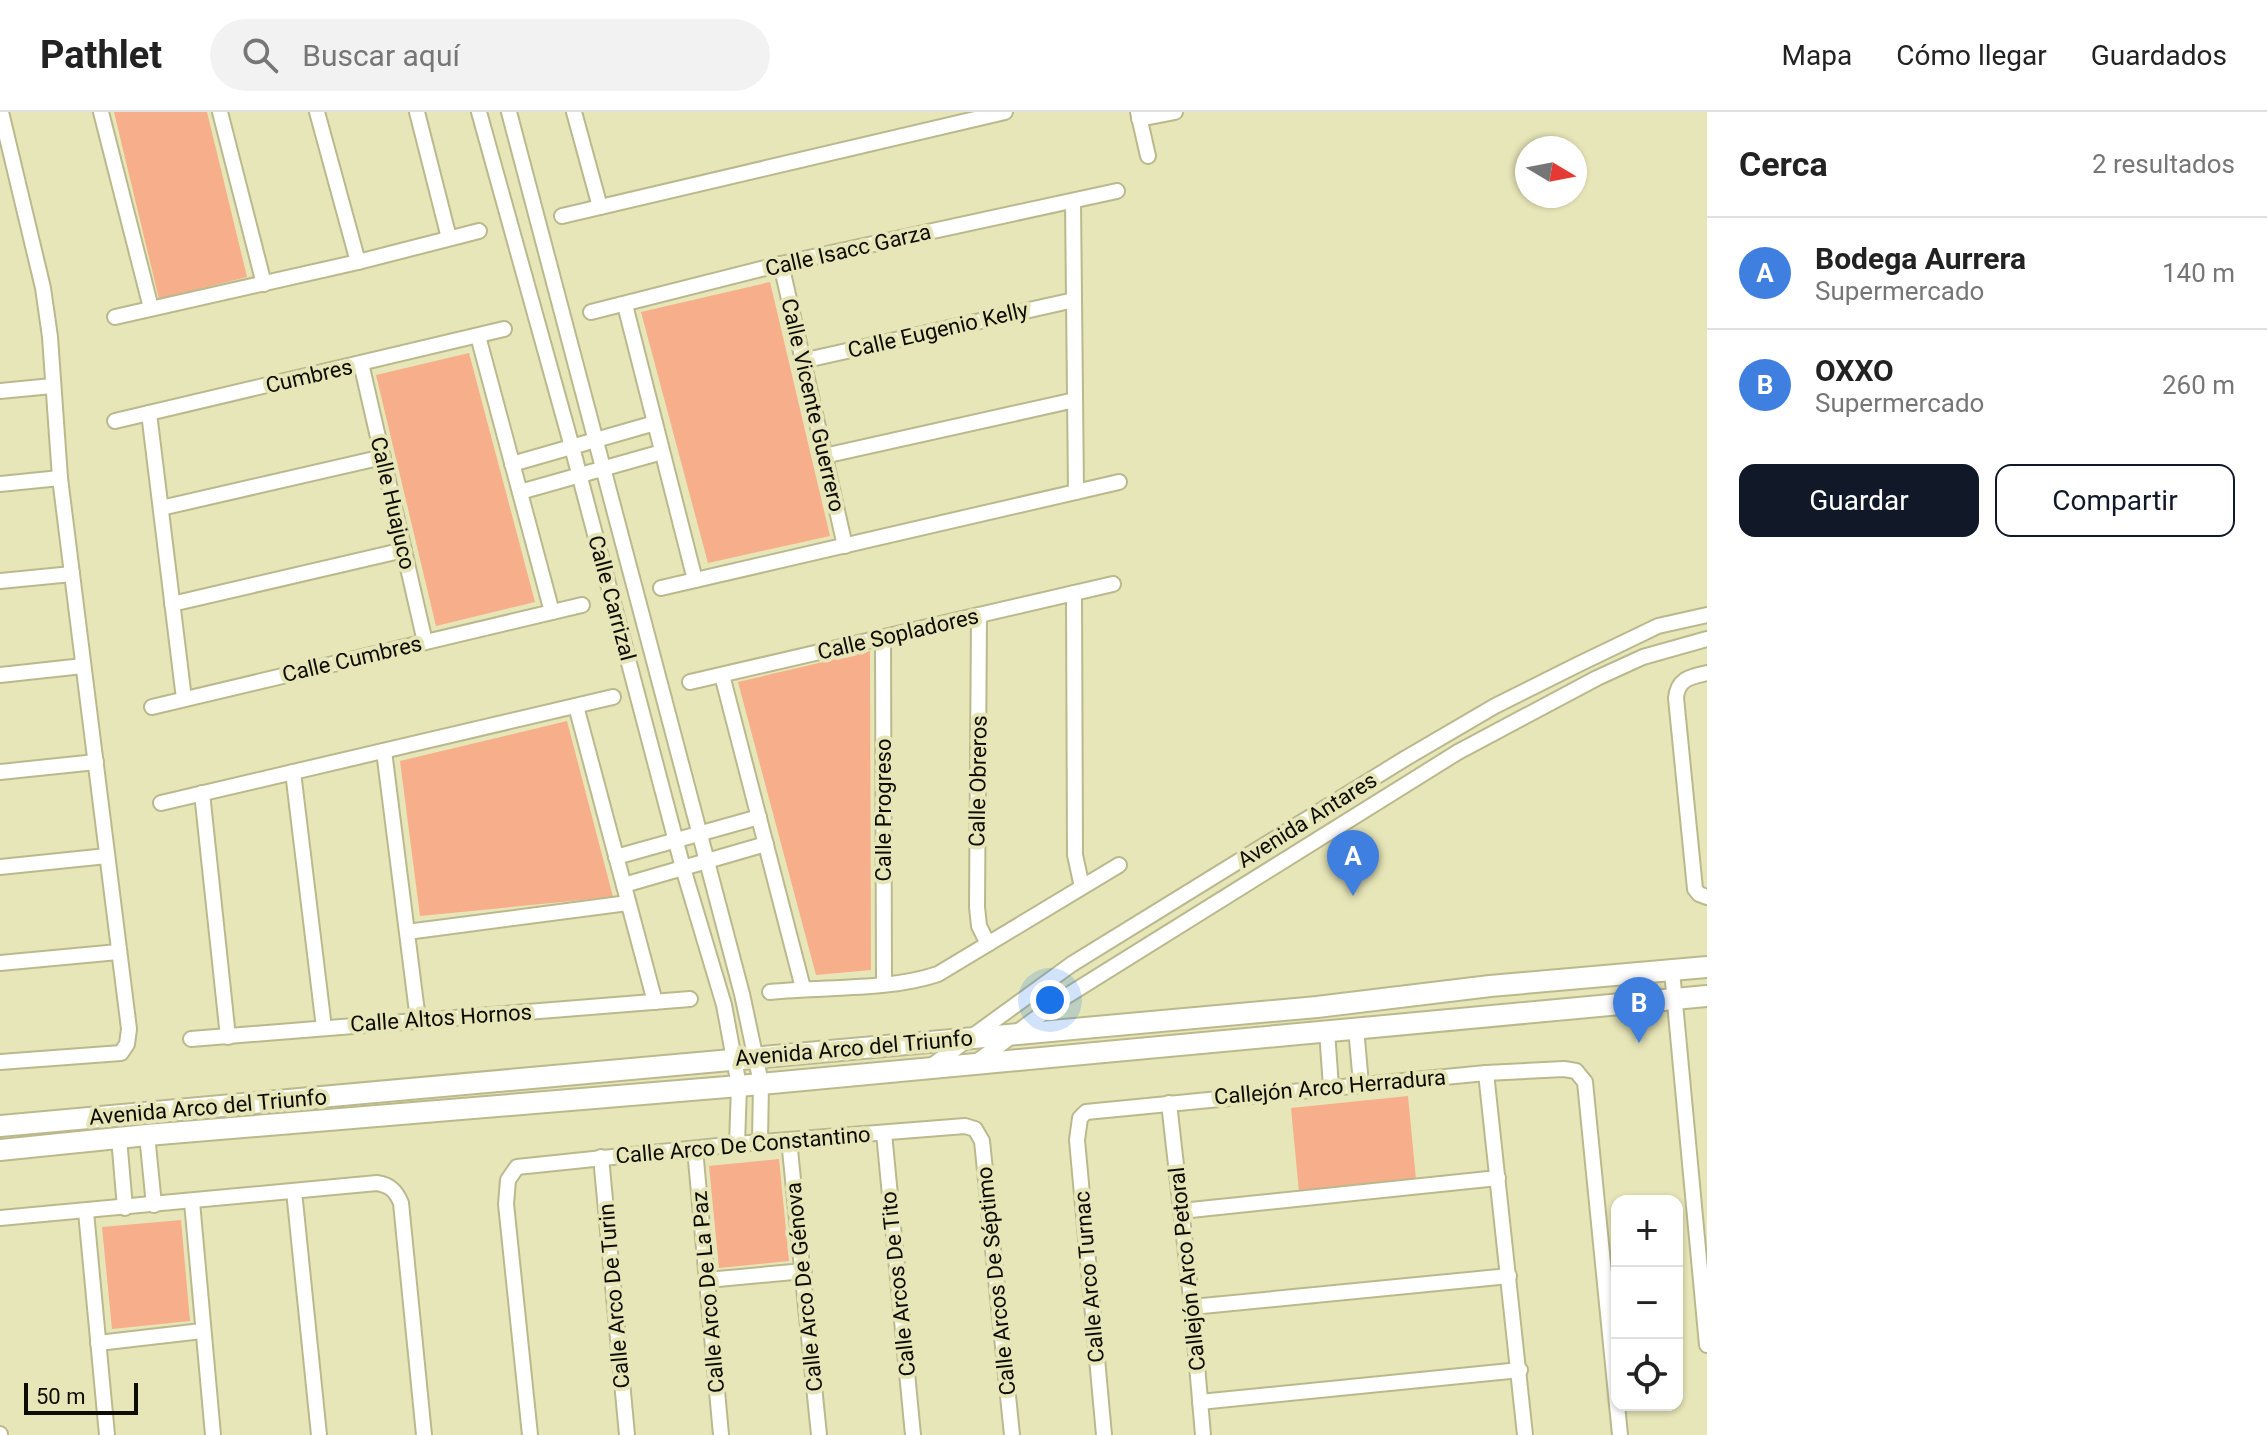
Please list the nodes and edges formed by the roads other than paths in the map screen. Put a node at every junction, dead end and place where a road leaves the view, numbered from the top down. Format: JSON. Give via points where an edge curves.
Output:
{"nodes":[{"id":1,"x":1,"y":112,"type":"edge"},
{"id":2,"x":101,"y":112,"type":"edge"},
{"id":3,"x":220,"y":112,"type":"edge"},
{"id":4,"x":317,"y":112,"type":"edge"},
{"id":5,"x":417,"y":112,"type":"edge"},
{"id":6,"x":479,"y":112,"type":"edge"},
{"id":7,"x":509,"y":112,"type":"edge"},
{"id":8,"x":1005,"y":112,"type":"edge"},
{"id":9,"x":1175,"y":112,"type":"edge"},
{"id":10,"x":578,"y":113,"type":"edge"},
{"id":11,"x":1139,"y":115,"type":"edge"},
{"id":12,"x":1148,"y":156,"type":"dead end"},
{"id":13,"x":1117,"y":191,"type":"dead end"},
{"id":14,"x":1073,"y":201,"type":"junction"},
{"id":15,"x":600,"y":207,"type":"junction"},
{"id":16,"x":562,"y":216,"type":"dead end"},
{"id":17,"x":479,"y":231,"type":"dead end"},
{"id":18,"x":449,"y":238,"type":"junction"},
{"id":19,"x":358,"y":262,"type":"junction"},
{"id":20,"x":781,"y":264,"type":"junction"},
{"id":21,"x":264,"y":284,"type":"junction"},
{"id":22,"x":1074,"y":300,"type":"junction"},
{"id":23,"x":625,"y":305,"type":"junction"},
{"id":24,"x":151,"y":308,"type":"junction"},
{"id":25,"x":591,"y":312,"type":"dead end"},
{"id":26,"x":115,"y":317,"type":"dead end"},
{"id":27,"x":504,"y":329,"type":"dead end"},
{"id":28,"x":478,"y":336,"type":"junction"},
{"id":29,"x":802,"y":361,"type":"junction"},
{"id":30,"x":361,"y":363,"type":"junction"},
{"id":31,"x":52,"y":386,"type":"junction"},
{"id":32,"x":0,"y":391,"type":"edge"},
{"id":33,"x":1075,"y":400,"type":"junction"},
{"id":34,"x":149,"y":413,"type":"junction"},
{"id":35,"x":115,"y":421,"type":"dead end"},
{"id":36,"x":655,"y":423,"type":"junction"},
{"id":37,"x":595,"y":440,"type":"junction"},
{"id":38,"x":572,"y":447,"type":"junction"},
{"id":39,"x":662,"y":452,"type":"junction"},
{"id":40,"x":824,"y":456,"type":"junction"},
{"id":41,"x":383,"y":457,"type":"junction"},
{"id":42,"x":512,"y":464,"type":"junction"},
{"id":43,"x":602,"y":469,"type":"junction"},
{"id":44,"x":579,"y":475,"type":"junction"},
{"id":45,"x":60,"y":478,"type":"junction"},
{"id":46,"x":1119,"y":482,"type":"dead end"},
{"id":47,"x":0,"y":484,"type":"edge"},
{"id":48,"x":520,"y":492,"type":"junction"},
{"id":49,"x":1076,"y":492,"type":"junction"},
{"id":50,"x":161,"y":508,"type":"junction"},
{"id":51,"x":845,"y":546,"type":"junction"},
{"id":52,"x":404,"y":550,"type":"junction"},
{"id":53,"x":72,"y":574,"type":"junction"},
{"id":54,"x":695,"y":580,"type":"junction"},
{"id":55,"x":0,"y":581,"type":"edge"},
{"id":56,"x":1113,"y":584,"type":"dead end"},
{"id":57,"x":661,"y":588,"type":"dead end"},
{"id":58,"x":1074,"y":593,"type":"junction"},
{"id":59,"x":172,"y":604,"type":"junction"},
{"id":60,"x":582,"y":605,"type":"dead end"},
{"id":61,"x":552,"y":612,"type":"junction"},
{"id":62,"x":979,"y":615,"type":"junction"},
{"id":63,"x":1707,"y":615,"type":"edge"},
{"id":64,"x":883,"y":637,"type":"junction"},
{"id":65,"x":1707,"y":639,"type":"edge"},
{"id":66,"x":425,"y":642,"type":"junction"},
{"id":67,"x":83,"y":666,"type":"junction"},
{"id":68,"x":1707,"y":673,"type":"edge"},
{"id":69,"x":0,"y":675,"type":"edge"},
{"id":70,"x":722,"y":675,"type":"junction"},
{"id":71,"x":690,"y":682,"type":"dead end"},
{"id":72,"x":613,"y":697,"type":"dead end"},
{"id":73,"x":184,"y":699,"type":"junction"},
{"id":74,"x":576,"y":706,"type":"junction"},
{"id":75,"x":152,"y":707,"type":"dead end"},
{"id":76,"x":384,"y":751,"type":"junction"},
{"id":77,"x":96,"y":762,"type":"junction"},
{"id":78,"x":0,"y":772,"type":"edge"},
{"id":79,"x":293,"y":772,"type":"junction"},
{"id":80,"x":202,"y":793,"type":"junction"},
{"id":81,"x":161,"y":803,"type":"dead end"},
{"id":82,"x":759,"y":817,"type":"junction"},
{"id":83,"x":700,"y":833,"type":"junction"},
{"id":84,"x":675,"y":840,"type":"junction"},
{"id":85,"x":766,"y":844,"type":"junction"},
{"id":86,"x":107,"y":856,"type":"junction"},
{"id":87,"x":616,"y":857,"type":"junction"},
{"id":88,"x":707,"y":861,"type":"junction"},
{"id":89,"x":1119,"y":865,"type":"dead end"},
{"id":90,"x":0,"y":867,"type":"edge"},
{"id":91,"x":683,"y":868,"type":"junction"},
{"id":92,"x":624,"y":885,"type":"junction"},
{"id":93,"x":1082,"y":887,"type":"junction"},
{"id":94,"x":1703,"y":896,"type":"edge"},
{"id":95,"x":628,"y":903,"type":"junction"},
{"id":96,"x":407,"y":932,"type":"junction"},
{"id":97,"x":988,"y":944,"type":"junction"},
{"id":98,"x":118,"y":952,"type":"junction"},
{"id":99,"x":0,"y":963,"type":"edge"},
{"id":100,"x":1707,"y":967,"type":"edge"},
{"id":101,"x":1672,"y":971,"type":"junction"},
{"id":102,"x":884,"y":984,"type":"junction"},
{"id":103,"x":803,"y":988,"type":"junction"},
{"id":104,"x":770,"y":992,"type":"dead end"},
{"id":105,"x":1707,"y":996,"type":"edge"},
{"id":106,"x":690,"y":999,"type":"dead end"},
{"id":107,"x":1674,"y":1000,"type":"junction"},
{"id":108,"x":655,"y":1002,"type":"junction"},
{"id":109,"x":418,"y":1020,"type":"junction"},
{"id":110,"x":324,"y":1028,"type":"junction"},
{"id":111,"x":1356,"y":1028,"type":"junction"},
{"id":112,"x":1327,"y":1031,"type":"junction"},
{"id":113,"x":1011,"y":1035,"type":"junction"},
{"id":114,"x":228,"y":1037,"type":"junction"},
{"id":115,"x":969,"y":1038,"type":"junction"},
{"id":116,"x":191,"y":1039,"type":"dead end"},
{"id":117,"x":745,"y":1057,"type":"junction"},
{"id":118,"x":0,"y":1062,"type":"edge"},
{"id":119,"x":974,"y":1063,"type":"junction"},
{"id":120,"x":930,"y":1067,"type":"junction"},
{"id":121,"x":1486,"y":1073,"type":"junction"},
{"id":122,"x":761,"y":1083,"type":"junction"},
{"id":123,"x":1361,"y":1084,"type":"junction"},
{"id":124,"x":739,"y":1086,"type":"junction"},
{"id":125,"x":1331,"y":1087,"type":"junction"},
{"id":126,"x":1169,"y":1103,"type":"junction"},
{"id":127,"x":1080,"y":1118,"type":"joint"},
{"id":128,"x":0,"y":1126,"type":"edge"},
{"id":129,"x":975,"y":1129,"type":"joint"},
{"id":130,"x":884,"y":1133,"type":"junction"},
{"id":131,"x":147,"y":1135,"type":"junction"},
{"id":132,"x":119,"y":1138,"type":"junction"},
{"id":133,"x":789,"y":1140,"type":"junction"},
{"id":134,"x":760,"y":1142,"type":"junction"},
{"id":135,"x":737,"y":1144,"type":"junction"},
{"id":136,"x":695,"y":1149,"type":"junction"},
{"id":137,"x":0,"y":1150,"type":"edge"},
{"id":138,"x":601,"y":1157,"type":"junction"},
{"id":139,"x":1498,"y":1178,"type":"junction"},
{"id":140,"x":294,"y":1191,"type":"junction"},
{"id":141,"x":192,"y":1202,"type":"junction"},
{"id":142,"x":154,"y":1205,"type":"junction"},
{"id":143,"x":125,"y":1208,"type":"junction"},
{"id":144,"x":1181,"y":1211,"type":"junction"},
{"id":145,"x":86,"y":1212,"type":"junction"},
{"id":146,"x":0,"y":1218,"type":"edge"},
{"id":147,"x":804,"y":1271,"type":"junction"},
{"id":148,"x":1509,"y":1276,"type":"junction"},
{"id":149,"x":707,"y":1280,"type":"junction"},
{"id":150,"x":1192,"y":1307,"type":"junction"},
{"id":151,"x":202,"y":1331,"type":"junction"},
{"id":152,"x":98,"y":1343,"type":"junction"},
{"id":153,"x":1707,"y":1345,"type":"edge"},
{"id":154,"x":1520,"y":1370,"type":"junction"},
{"id":155,"x":1200,"y":1402,"type":"junction"},
{"id":156,"x":107,"y":1435,"type":"edge"},
{"id":157,"x":213,"y":1435,"type":"edge"},
{"id":158,"x":319,"y":1435,"type":"edge"},
{"id":159,"x":424,"y":1435,"type":"edge"},
{"id":160,"x":530,"y":1435,"type":"edge"},
{"id":161,"x":627,"y":1435,"type":"edge"},
{"id":162,"x":721,"y":1435,"type":"edge"},
{"id":163,"x":819,"y":1435,"type":"edge"},
{"id":164,"x":913,"y":1435,"type":"edge"},
{"id":165,"x":1012,"y":1435,"type":"edge"},
{"id":166,"x":1104,"y":1435,"type":"edge"},
{"id":167,"x":1203,"y":1435,"type":"edge"},
{"id":168,"x":1525,"y":1435,"type":"edge"},
{"id":169,"x":1620,"y":1435,"type":"edge"}],
"edges":[{"from":1,"to":31,"type":"street","via":[[43,288]]},
{"from":2,"to":24,"type":"street"},
{"from":3,"to":21,"type":"street"},
{"from":4,"to":19,"type":"street"},
{"from":5,"to":18,"type":"street"},
{"from":6,"to":38,"type":"street","name":"Calle Carrizal"},
{"from":7,"to":37,"type":"street","name":"Calle Carrizal"},
{"from":8,"to":15,"type":"street"},
{"from":9,"to":11,"type":"street"},
{"from":10,"to":15,"type":"street"},
{"from":11,"to":12,"type":"street"},
{"from":13,"to":14,"type":"street","name":"Calle Isacc Garza"},
{"from":14,"to":20,"type":"street","name":"Calle Isacc Garza"},
{"from":14,"to":22,"type":"street"},
{"from":15,"to":16,"type":"street"},
{"from":17,"to":18,"type":"street"},
{"from":18,"to":19,"type":"street"},
{"from":19,"to":21,"type":"street"},
{"from":20,"to":23,"type":"street","name":"Calle Isacc Garza"},
{"from":20,"to":29,"type":"street","name":"Calle Vicente Guerrero"},
{"from":21,"to":24,"type":"street"},
{"from":22,"to":29,"type":"street","name":"Calle Eugenio Kelly"},
{"from":22,"to":33,"type":"street"},
{"from":23,"to":25,"type":"street","name":"Calle Isacc Garza"},
{"from":23,"to":36,"type":"street"},
{"from":24,"to":26,"type":"street"},
{"from":27,"to":28,"type":"street","name":"Cumbres"},
{"from":28,"to":30,"type":"street","name":"Cumbres"},
{"from":28,"to":42,"type":"street"},
{"from":29,"to":40,"type":"street","name":"Calle Vicente Guerrero"},
{"from":30,"to":34,"type":"street","name":"Cumbres"},
{"from":30,"to":41,"type":"street","name":"Calle Huajuco"},
{"from":31,"to":32,"type":"street"},
{"from":31,"to":45,"type":"street"},
{"from":33,"to":40,"type":"street"},
{"from":33,"to":49,"type":"street"},
{"from":34,"to":35,"type":"street","name":"Cumbres"},
{"from":34,"to":50,"type":"street"},
{"from":36,"to":37,"type":"street"},
{"from":36,"to":39,"type":"street"},
{"from":37,"to":38,"type":"street"},
{"from":37,"to":43,"type":"street","name":"Calle Carrizal"},
{"from":38,"to":42,"type":"street"},
{"from":38,"to":44,"type":"street","name":"Calle Carrizal"},
{"from":39,"to":43,"type":"street"},
{"from":39,"to":54,"type":"street"},
{"from":40,"to":51,"type":"street","name":"Calle Vicente Guerrero"},
{"from":41,"to":50,"type":"street"},
{"from":41,"to":52,"type":"street","name":"Calle Huajuco"},
{"from":42,"to":48,"type":"street"},
{"from":43,"to":44,"type":"street"},
{"from":43,"to":83,"type":"street","name":"Calle Carrizal"},
{"from":44,"to":48,"type":"street"},
{"from":44,"to":84,"type":"street","name":"Calle Carrizal"},
{"from":45,"to":47,"type":"street"},
{"from":45,"to":53,"type":"street"},
{"from":46,"to":49,"type":"street"},
{"from":48,"to":61,"type":"street"},
{"from":49,"to":51,"type":"street"},
{"from":50,"to":59,"type":"street"},
{"from":51,"to":54,"type":"street"},
{"from":52,"to":59,"type":"street"},
{"from":52,"to":66,"type":"street","name":"Calle Huajuco"},
{"from":53,"to":55,"type":"street"},
{"from":53,"to":67,"type":"street"},
{"from":54,"to":57,"type":"street"},
{"from":56,"to":58,"type":"street","name":"Calle Sopladores"},
{"from":58,"to":62,"type":"street","name":"Calle Sopladores"},
{"from":58,"to":93,"type":"street","via":[[1075,855]]},
{"from":59,"to":73,"type":"street"},
{"from":60,"to":61,"type":"street","name":"Calle Cumbres"},
{"from":61,"to":66,"type":"street","name":"Calle Cumbres"},
{"from":62,"to":64,"type":"street","name":"Calle Sopladores"},
{"from":62,"to":97,"type":"street","name":"Calle Obreros","via":[[977,896],[979,926]]},
{"from":63,"to":115,"type":"street","name":"Avenida Antares","via":[[1658,626],[1495,706],[1072,964]]},
{"from":64,"to":70,"type":"street","name":"Calle Sopladores"},
{"from":64,"to":102,"type":"street","name":"Calle Progreso"},
{"from":65,"to":113,"type":"street","name":"Avenida Antares","via":[[1643,657],[1458,752]]},
{"from":66,"to":73,"type":"street","name":"Calle Cumbres"},
{"from":67,"to":69,"type":"street"},
{"from":67,"to":77,"type":"street"},
{"from":68,"to":94,"type":"street","via":[[1679,685],[1676,698],[1695,889]]},
{"from":70,"to":71,"type":"street","name":"Calle Sopladores"},
{"from":70,"to":82,"type":"street"},
{"from":72,"to":74,"type":"street"},
{"from":73,"to":75,"type":"street","name":"Calle Cumbres"},
{"from":74,"to":76,"type":"street"},
{"from":74,"to":87,"type":"street"},
{"from":76,"to":79,"type":"street"},
{"from":76,"to":96,"type":"street"},
{"from":77,"to":78,"type":"street"},
{"from":77,"to":86,"type":"street"},
{"from":79,"to":80,"type":"street"},
{"from":79,"to":110,"type":"street"},
{"from":80,"to":81,"type":"street"},
{"from":80,"to":114,"type":"street"},
{"from":82,"to":83,"type":"street"},
{"from":82,"to":85,"type":"street"},
{"from":83,"to":84,"type":"street"},
{"from":83,"to":88,"type":"street","name":"Calle Carrizal"},
{"from":84,"to":87,"type":"street"},
{"from":84,"to":91,"type":"street","name":"Calle Carrizal"},
{"from":85,"to":88,"type":"street"},
{"from":85,"to":103,"type":"street"},
{"from":86,"to":90,"type":"street"},
{"from":86,"to":98,"type":"street"},
{"from":87,"to":92,"type":"street"},
{"from":88,"to":91,"type":"street"},
{"from":88,"to":117,"type":"street","name":"Calle Carrizal","via":[[742,994]]},
{"from":89,"to":93,"type":"street"},
{"from":91,"to":92,"type":"street"},
{"from":91,"to":117,"type":"street","name":"Calle Carrizal"},
{"from":92,"to":95,"type":"street"},
{"from":93,"to":97,"type":"street"},
{"from":95,"to":96,"type":"street"},
{"from":95,"to":108,"type":"street"},
{"from":96,"to":109,"type":"street"},
{"from":97,"to":102,"type":"street","via":[[938,974]]},
{"from":98,"to":99,"type":"street"},
{"from":98,"to":118,"type":"street","via":[[129,1029],[121,1053]]},
{"from":100,"to":101,"type":"street","name":"Avenida Arco del Triunfo"},
{"from":101,"to":107,"type":"street"},
{"from":101,"to":113,"type":"street","name":"Avenida Arco del Triunfo"},
{"from":102,"to":103,"type":"street"},
{"from":103,"to":104,"type":"street"},
{"from":105,"to":107,"type":"street","name":"Avenida Arco del Triunfo"},
{"from":106,"to":108,"type":"street","name":"Calle Altos Hornos"},
{"from":107,"to":111,"type":"street","name":"Avenida Arco del Triunfo"},
{"from":107,"to":153,"type":"street"},
{"from":108,"to":109,"type":"street","name":"Calle Altos Hornos"},
{"from":109,"to":110,"type":"street","name":"Calle Altos Hornos"},
{"from":110,"to":114,"type":"street","name":"Calle Altos Hornos"},
{"from":111,"to":112,"type":"street","name":"Avenida Arco del Triunfo"},
{"from":111,"to":123,"type":"street"},
{"from":112,"to":119,"type":"street","name":"Avenida Arco del Triunfo"},
{"from":112,"to":125,"type":"street"},
{"from":113,"to":115,"type":"street","name":"Avenida Arco del Triunfo"},
{"from":113,"to":119,"type":"street","name":"Avenida Antares"},
{"from":114,"to":116,"type":"street","name":"Calle Altos Hornos"},
{"from":115,"to":117,"type":"street","name":"Avenida Arco del Triunfo"},
{"from":115,"to":120,"type":"street","name":"Avenida Antares"},
{"from":117,"to":122,"type":"street","name":"Calle Carrizal"},
{"from":117,"to":124,"type":"street","name":"Calle Carrizal"},
{"from":117,"to":128,"type":"street","name":"Avenida Arco del Triunfo"},
{"from":119,"to":120,"type":"street","name":"Avenida Arco del Triunfo"},
{"from":120,"to":122,"type":"street","name":"Avenida Arco del Triunfo"},
{"from":121,"to":123,"type":"street","name":"Callejón Arco Herradura"},
{"from":121,"to":139,"type":"street"},
{"from":121,"to":169,"type":"street","name":"Callejón Arco Herradura","via":[[1564,1069],[1576,1071],[1585,1082]]},
{"from":122,"to":124,"type":"street","name":"Avenida Arco del Triunfo"},
{"from":122,"to":134,"type":"street","name":"Calle Carrizal"},
{"from":123,"to":125,"type":"street","name":"Callejón Arco Herradura"},
{"from":124,"to":131,"type":"street","name":"Avenida Arco del Triunfo"},
{"from":124,"to":135,"type":"street","name":"Calle Carrizal"},
{"from":125,"to":126,"type":"street","name":"Callejón Arco Herradura"},
{"from":126,"to":127,"type":"street","name":"Callejón Arco Herradura","via":[[1094,1109]]},
{"from":126,"to":144,"type":"street","name":"Callejón Arco Petoral"},
{"from":127,"to":166,"type":"street","name":"Calle Arco Turnac","via":[[1077,1140]]},
{"from":129,"to":130,"type":"street","name":"Calle Arco De Constantino"},
{"from":129,"to":165,"type":"street","name":"Calle Arcos De Séptimo","via":[[982,1141]]},
{"from":130,"to":133,"type":"street","name":"Calle Arco De Constantino"},
{"from":130,"to":164,"type":"street","name":"Calle Arcos De Tito"},
{"from":131,"to":132,"type":"street","name":"Avenida Arco del Triunfo"},
{"from":131,"to":142,"type":"street"},
{"from":132,"to":137,"type":"street","name":"Avenida Arco del Triunfo"},
{"from":132,"to":143,"type":"street"},
{"from":133,"to":134,"type":"street","name":"Calle Arco De Constantino"},
{"from":133,"to":147,"type":"street","name":"Calle Arco De Génova"},
{"from":134,"to":135,"type":"street","name":"Calle Arco De Constantino"},
{"from":135,"to":136,"type":"street","name":"Calle Arco De Constantino"},
{"from":136,"to":138,"type":"street","name":"Calle Arco De Constantino"},
{"from":136,"to":149,"type":"street","name":"Calle Arco De La Paz"},
{"from":138,"to":160,"type":"street","name":"Calle Arco De Constantino","via":[[521,1165],[512,1171],[506,1190]]},
{"from":138,"to":161,"type":"street","name":"Calle Arco De Turin"},
{"from":139,"to":144,"type":"street"},
{"from":139,"to":148,"type":"street"},
{"from":140,"to":141,"type":"street"},
{"from":140,"to":158,"type":"street"},
{"from":140,"to":159,"type":"street","via":[[377,1183],[397,1195]]},
{"from":141,"to":142,"type":"street"},
{"from":141,"to":151,"type":"street"},
{"from":142,"to":143,"type":"street"},
{"from":143,"to":145,"type":"street"},
{"from":144,"to":150,"type":"street","name":"Callejón Arco Petoral"},
{"from":145,"to":146,"type":"street"},
{"from":145,"to":152,"type":"street"},
{"from":147,"to":149,"type":"street"},
{"from":147,"to":163,"type":"street","name":"Calle Arco De Génova"},
{"from":148,"to":150,"type":"street"},
{"from":148,"to":154,"type":"street"},
{"from":149,"to":162,"type":"street","name":"Calle Arco De La Paz"},
{"from":150,"to":155,"type":"street","name":"Callejón Arco Petoral"},
{"from":151,"to":152,"type":"street"},
{"from":151,"to":157,"type":"street"},
{"from":152,"to":156,"type":"street"},
{"from":154,"to":155,"type":"street"},
{"from":154,"to":168,"type":"street"},
{"from":155,"to":167,"type":"street","name":"Callejón Arco Petoral"}]}
